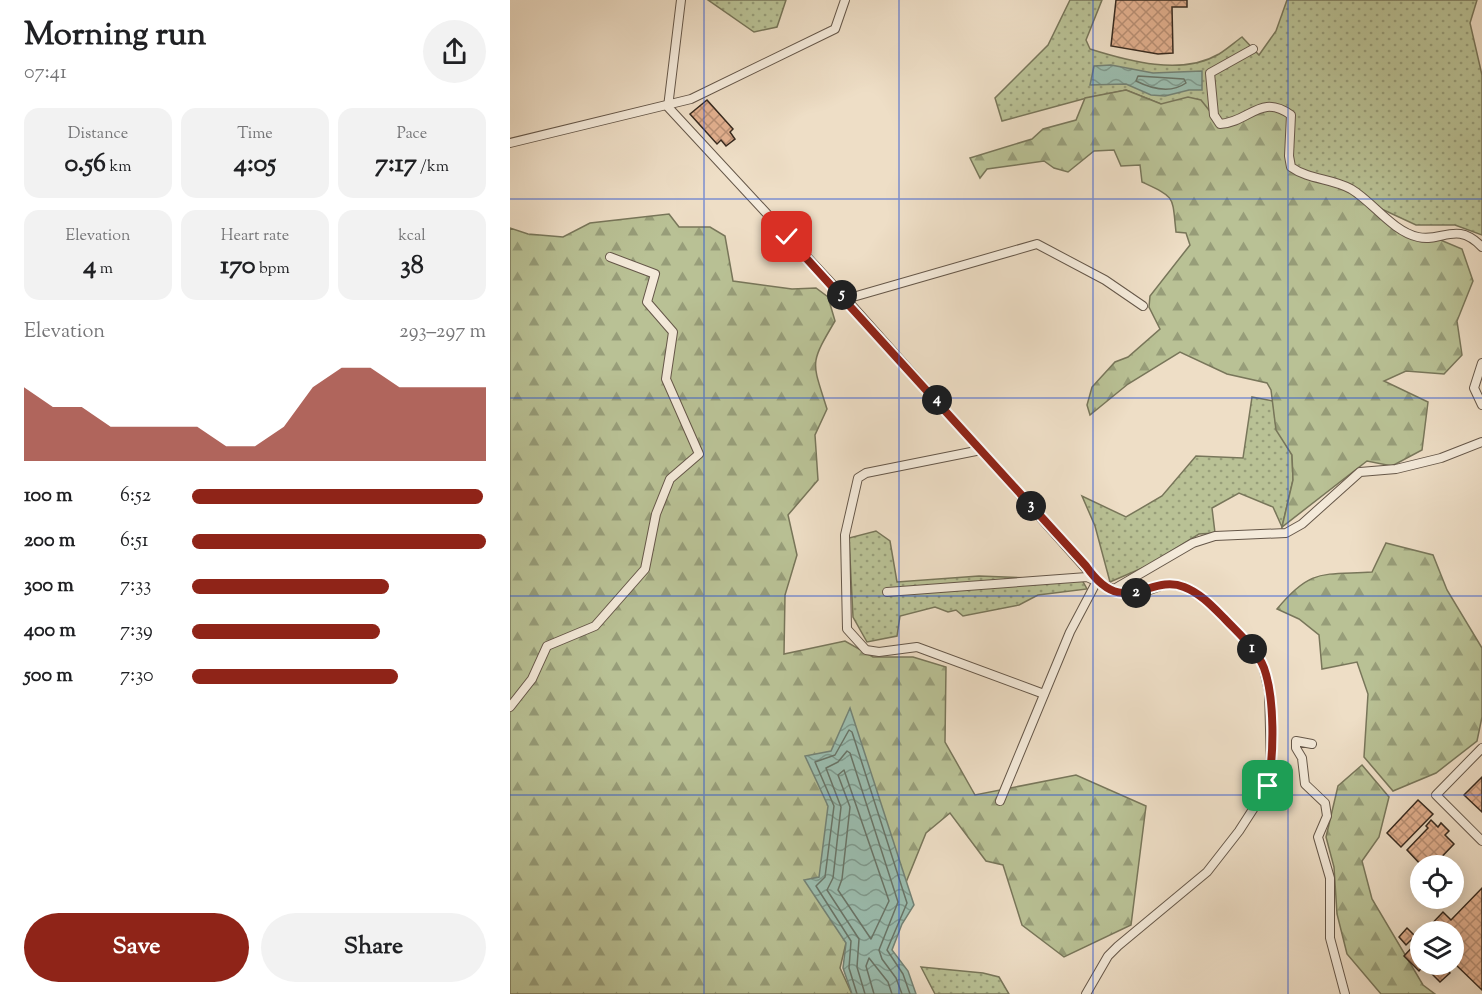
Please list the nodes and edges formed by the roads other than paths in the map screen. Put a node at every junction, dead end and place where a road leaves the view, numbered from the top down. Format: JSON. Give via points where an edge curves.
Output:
{"nodes":[{"id":1,"x":681,"y":0,"type":"edge"},
{"id":2,"x":845,"y":0,"type":"edge"},
{"id":3,"x":1253,"y":49,"type":"dead end"},
{"id":4,"x":668,"y":107,"type":"junction"},
{"id":5,"x":510,"y":143,"type":"edge"},
{"id":6,"x":1482,"y":247,"type":"edge"},
{"id":7,"x":610,"y":256,"type":"dead end"},
{"id":8,"x":846,"y":299,"type":"junction"},
{"id":9,"x":1143,"y":306,"type":"dead end"},
{"id":10,"x":1482,"y":363,"type":"edge"},
{"id":11,"x":1482,"y":405,"type":"edge"},
{"id":12,"x":1482,"y":442,"type":"edge"},
{"id":13,"x":981,"y":450,"type":"junction"},
{"id":14,"x":1097,"y":581,"type":"junction"},
{"id":15,"x":1114,"y":589,"type":"junction"},
{"id":16,"x":887,"y":592,"type":"dead end"},
{"id":17,"x":1044,"y":694,"type":"junction"},
{"id":18,"x":510,"y":707,"type":"edge"},
{"id":19,"x":1312,"y":744,"type":"dead end"},
{"id":20,"x":1482,"y":748,"type":"edge"},
{"id":21,"x":1000,"y":801,"type":"dead end"},
{"id":22,"x":1482,"y":841,"type":"edge"},
{"id":23,"x":1086,"y":994,"type":"edge"},
{"id":24,"x":1344,"y":994,"type":"edge"}],
"edges":[{"from":1,"to":4,"type":"street"},
{"from":2,"to":4,"type":"street","via":[[835,29]]},
{"from":3,"to":6,"type":"street","via":[[1210,73],[1214,115],[1220,124],[1233,123],[1268,106],[1279,107],[1291,115],[1291,167],[1303,176],[1351,189],[1418,238],[1460,233]]},
{"from":4,"to":5,"type":"street"},
{"from":4,"to":8,"type":"street"},
{"from":7,"to":18,"type":"street","via":[[655,274],[647,302],[673,332],[666,379],[699,454],[670,479],[656,514],[645,570],[595,626],[547,646],[532,679]]},
{"from":8,"to":9,"type":"street","via":[[1037,244]]},
{"from":8,"to":13,"type":"street"},
{"from":10,"to":11,"type":"street","via":[[1474,388]]},
{"from":12,"to":15,"type":"street","via":[[1440,459],[1360,472],[1302,524],[1286,533],[1215,536],[1193,543]]},
{"from":13,"to":14,"type":"street"},
{"from":13,"to":17,"type":"street","via":[[866,473],[858,478],[844,535],[847,629],[866,650],[917,647]]},
{"from":14,"to":15,"type":"street"},
{"from":14,"to":16,"type":"street","via":[[1087,577]]},
{"from":14,"to":17,"type":"street"},
{"from":15,"to":23,"type":"street","via":[[1124,594],[1166,584],[1183,586],[1203,598],[1251,645],[1263,666],[1269,691],[1271,767],[1268,786],[1208,872],[1108,956]]},
{"from":17,"to":21,"type":"street"},
{"from":19,"to":24,"type":"street","via":[[1296,741],[1296,748],[1302,758],[1305,784],[1326,803],[1327,816],[1318,837],[1330,878],[1330,938]]},
{"from":20,"to":22,"type":"street","via":[[1437,795]]}]}
